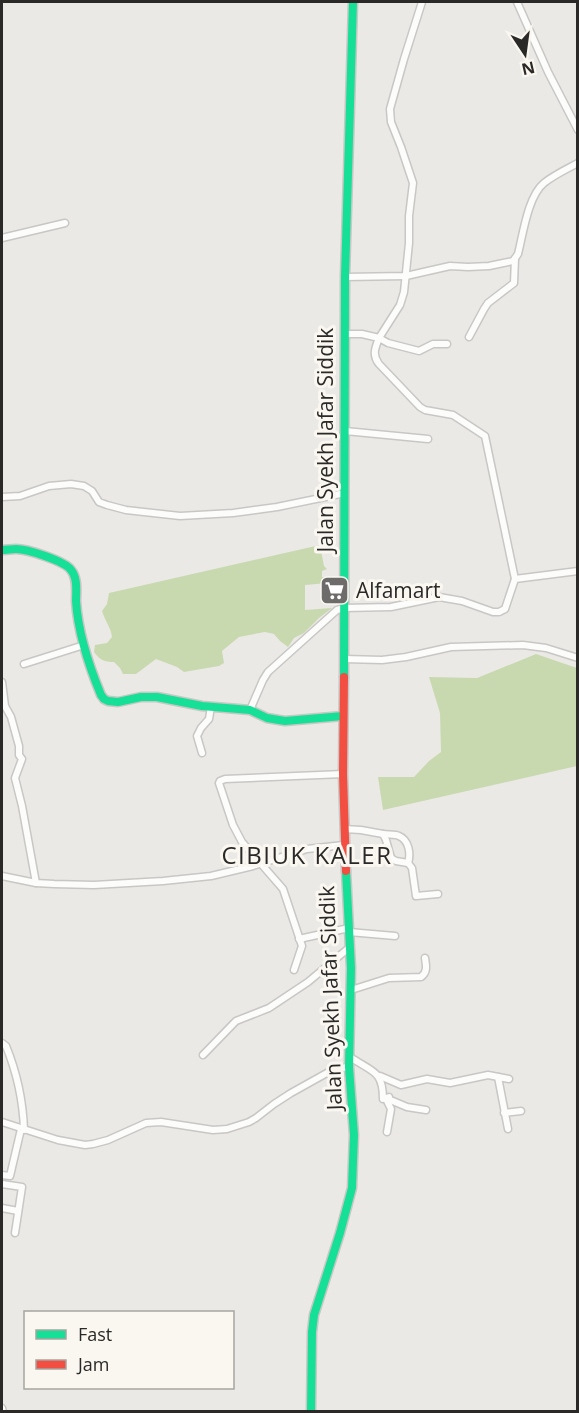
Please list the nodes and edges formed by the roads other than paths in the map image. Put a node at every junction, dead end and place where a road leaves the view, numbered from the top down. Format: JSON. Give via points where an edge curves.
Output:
{"nodes":[{"id":1,"x":353,"y":2,"type":"edge"},
{"id":2,"x":422,"y":2,"type":"edge"},
{"id":3,"x":517,"y":2,"type":"edge"},
{"id":4,"x":578,"y":130,"type":"edge"},
{"id":5,"x":578,"y":163,"type":"edge"},
{"id":6,"x":66,"y":223,"type":"dead end"},
{"id":7,"x":2,"y":238,"type":"edge"},
{"id":8,"x":515,"y":259,"type":"junction"},
{"id":9,"x":406,"y":276,"type":"junction"},
{"id":10,"x":345,"y":277,"type":"junction"},
{"id":11,"x":345,"y":334,"type":"junction"},
{"id":12,"x":469,"y":337,"type":"dead end"},
{"id":13,"x":379,"y":338,"type":"junction"},
{"id":14,"x":447,"y":344,"type":"dead end"},
{"id":15,"x":345,"y":430,"type":"junction"},
{"id":16,"x":428,"y":439,"type":"dead end"},
{"id":17,"x":345,"y":493,"type":"junction"},
{"id":18,"x":2,"y":497,"type":"edge"},
{"id":19,"x":2,"y":550,"type":"edge"},
{"id":20,"x":578,"y":571,"type":"edge"},
{"id":21,"x":515,"y":579,"type":"junction"},
{"id":22,"x":344,"y":608,"type":"junction"},
{"id":23,"x":84,"y":645,"type":"junction"},
{"id":24,"x":578,"y":658,"type":"edge"},
{"id":25,"x":344,"y":659,"type":"junction"},
{"id":26,"x":24,"y":664,"type":"dead end"},
{"id":27,"x":2,"y":682,"type":"edge"},
{"id":28,"x":211,"y":706,"type":"junction"},
{"id":29,"x":250,"y":710,"type":"junction"},
{"id":30,"x":343,"y":716,"type":"junction"},
{"id":31,"x":202,"y":753,"type":"dead end"},
{"id":32,"x":343,"y":774,"type":"junction"},
{"id":33,"x":344,"y":830,"type":"junction"},
{"id":34,"x":383,"y":834,"type":"junction"},
{"id":35,"x":344,"y":845,"type":"junction"},
{"id":36,"x":408,"y":863,"type":"junction"},
{"id":37,"x":261,"y":864,"type":"junction"},
{"id":38,"x":2,"y":876,"type":"edge"},
{"id":39,"x":36,"y":883,"type":"junction"},
{"id":40,"x":438,"y":894,"type":"dead end"},
{"id":41,"x":349,"y":930,"type":"junction"},
{"id":42,"x":395,"y":936,"type":"dead end"},
{"id":43,"x":299,"y":939,"type":"junction"},
{"id":44,"x":350,"y":947,"type":"junction"},
{"id":45,"x":425,"y":958,"type":"dead end"},
{"id":46,"x":294,"y":970,"type":"dead end"},
{"id":47,"x":351,"y":990,"type":"junction"},
{"id":48,"x":2,"y":1043,"type":"edge"},
{"id":49,"x":203,"y":1055,"type":"dead end"},
{"id":50,"x":350,"y":1057,"type":"junction"},
{"id":51,"x":349,"y":1067,"type":"junction"},
{"id":52,"x":380,"y":1076,"type":"junction"},
{"id":53,"x":498,"y":1077,"type":"junction"},
{"id":54,"x":509,"y":1079,"type":"dead end"},
{"id":55,"x":388,"y":1099,"type":"junction"},
{"id":56,"x":426,"y":1110,"type":"dead end"},
{"id":57,"x":521,"y":1110,"type":"dead end"},
{"id":58,"x":504,"y":1113,"type":"junction"},
{"id":59,"x":2,"y":1122,"type":"edge"},
{"id":60,"x":22,"y":1129,"type":"junction"},
{"id":61,"x":508,"y":1129,"type":"dead end"},
{"id":62,"x":387,"y":1132,"type":"dead end"},
{"id":63,"x":2,"y":1175,"type":"edge"},
{"id":64,"x":2,"y":1184,"type":"edge"},
{"id":65,"x":2,"y":1208,"type":"edge"},
{"id":66,"x":18,"y":1211,"type":"junction"},
{"id":67,"x":15,"y":1233,"type":"dead end"},
{"id":68,"x":311,"y":1412,"type":"edge"}],
"edges":[{"from":1,"to":10,"type":"main road","name":"Jalan Syekh Jafar Siddik"},
{"from":2,"to":9,"type":"street","via":[[390,109],[412,183]]},
{"from":3,"to":4,"type":"street"},
{"from":5,"to":8,"type":"street","via":[[545,182],[535,193]]},
{"from":6,"to":7,"type":"street"},
{"from":8,"to":9,"type":"street","via":[[489,266],[450,266]]},
{"from":8,"to":12,"type":"street","via":[[514,282],[488,303]]},
{"from":9,"to":10,"type":"street"},
{"from":9,"to":13,"type":"street","via":[[402,299]]},
{"from":10,"to":11,"type":"main road","name":"Jalan Syekh Jafar Siddik"},
{"from":11,"to":13,"type":"street"},
{"from":11,"to":15,"type":"main road","name":"Jalan Syekh Jafar Siddik"},
{"from":13,"to":14,"type":"street","via":[[418,351],[433,344]]},
{"from":13,"to":21,"type":"street","via":[[374,353],[376,361],[418,405],[455,416],[485,436]]},
{"from":15,"to":16,"type":"street"},
{"from":15,"to":17,"type":"main road","name":"Jalan Syekh Jafar Siddik"},
{"from":17,"to":18,"type":"street","via":[[278,507],[180,516],[107,505],[84,486],[71,484]]},
{"from":17,"to":22,"type":"main road","name":"Jalan Syekh Jafar Siddik"},
{"from":19,"to":23,"type":"main road","via":[[33,552],[71,569]]},
{"from":20,"to":21,"type":"street"},
{"from":21,"to":22,"type":"street","via":[[505,609],[500,612],[443,597],[391,607]]},
{"from":22,"to":25,"type":"main road","name":"Jalan Syekh Jafar Siddik"},
{"from":22,"to":29,"type":"street","via":[[333,613],[268,672]]},
{"from":23,"to":26,"type":"street"},
{"from":23,"to":28,"type":"main road","via":[[101,695],[108,701],[157,697]]},
{"from":24,"to":25,"type":"street","via":[[523,645],[451,647],[382,660]]},
{"from":25,"to":30,"type":"main road","name":"Jalan Syekh Jafar Siddik"},
{"from":27,"to":39,"type":"street","via":[[5,706],[22,759],[15,778]]},
{"from":28,"to":29,"type":"main road"},
{"from":28,"to":31,"type":"street","via":[[209,719],[197,736]]},
{"from":29,"to":30,"type":"main road","via":[[285,721]]},
{"from":30,"to":32,"type":"main road","name":"Jalan Syekh Jafar Siddik"},
{"from":32,"to":33,"type":"main road","name":"Jalan Syekh Jafar Siddik"},
{"from":32,"to":37,"type":"street","via":[[220,781],[236,832]]},
{"from":33,"to":34,"type":"street"},
{"from":33,"to":35,"type":"main road","name":"Jalan Syekh Jafar Siddik"},
{"from":34,"to":36,"type":"street","via":[[391,858]]},
{"from":34,"to":36,"type":"street","via":[[404,840]]},
{"from":35,"to":37,"type":"street","via":[[307,849]]},
{"from":35,"to":41,"type":"main road","name":"Jalan Syekh Jafar Siddik"},
{"from":36,"to":40,"type":"street","via":[[416,896]]},
{"from":37,"to":39,"type":"street","via":[[211,876],[163,881]]},
{"from":37,"to":43,"type":"street","via":[[282,886]]},
{"from":38,"to":39,"type":"street"},
{"from":41,"to":42,"type":"street"},
{"from":41,"to":43,"type":"street"},
{"from":41,"to":44,"type":"main road","name":"Jalan Syekh Jafar Siddik"},
{"from":43,"to":46,"type":"street","via":[[302,946]]},
{"from":44,"to":47,"type":"main road","name":"Jalan Syekh Jafar Siddik"},
{"from":44,"to":49,"type":"street","via":[[269,1008],[236,1021]]},
{"from":45,"to":47,"type":"street","via":[[425,974],[421,977],[394,977]]},
{"from":47,"to":50,"type":"main road","name":"Jalan Syekh Jafar Siddik"},
{"from":48,"to":60,"type":"street","via":[[19,1082]]},
{"from":50,"to":51,"type":"main road","name":"Jalan Syekh Jafar Siddik"},
{"from":50,"to":52,"type":"street"},
{"from":51,"to":60,"type":"street","via":[[334,1069],[249,1122],[227,1129],[146,1122],[108,1140],[85,1145]]},
{"from":51,"to":68,"type":"main road","name":"Jalan Syekh Jafar Siddik","via":[[354,1141],[352,1188],[314,1315]]},
{"from":52,"to":53,"type":"street","via":[[401,1084],[427,1079],[446,1083],[485,1075]]},
{"from":52,"to":55,"type":"street","via":[[383,1099]]},
{"from":53,"to":54,"type":"street"},
{"from":53,"to":58,"type":"street"},
{"from":55,"to":56,"type":"street"},
{"from":55,"to":62,"type":"street","via":[[391,1109]]},
{"from":57,"to":58,"type":"street"},
{"from":58,"to":61,"type":"street"},
{"from":59,"to":60,"type":"street"},
{"from":60,"to":63,"type":"street","via":[[10,1176]]},
{"from":64,"to":66,"type":"street","via":[[22,1187]]},
{"from":65,"to":66,"type":"street"},
{"from":66,"to":67,"type":"street"}]}
